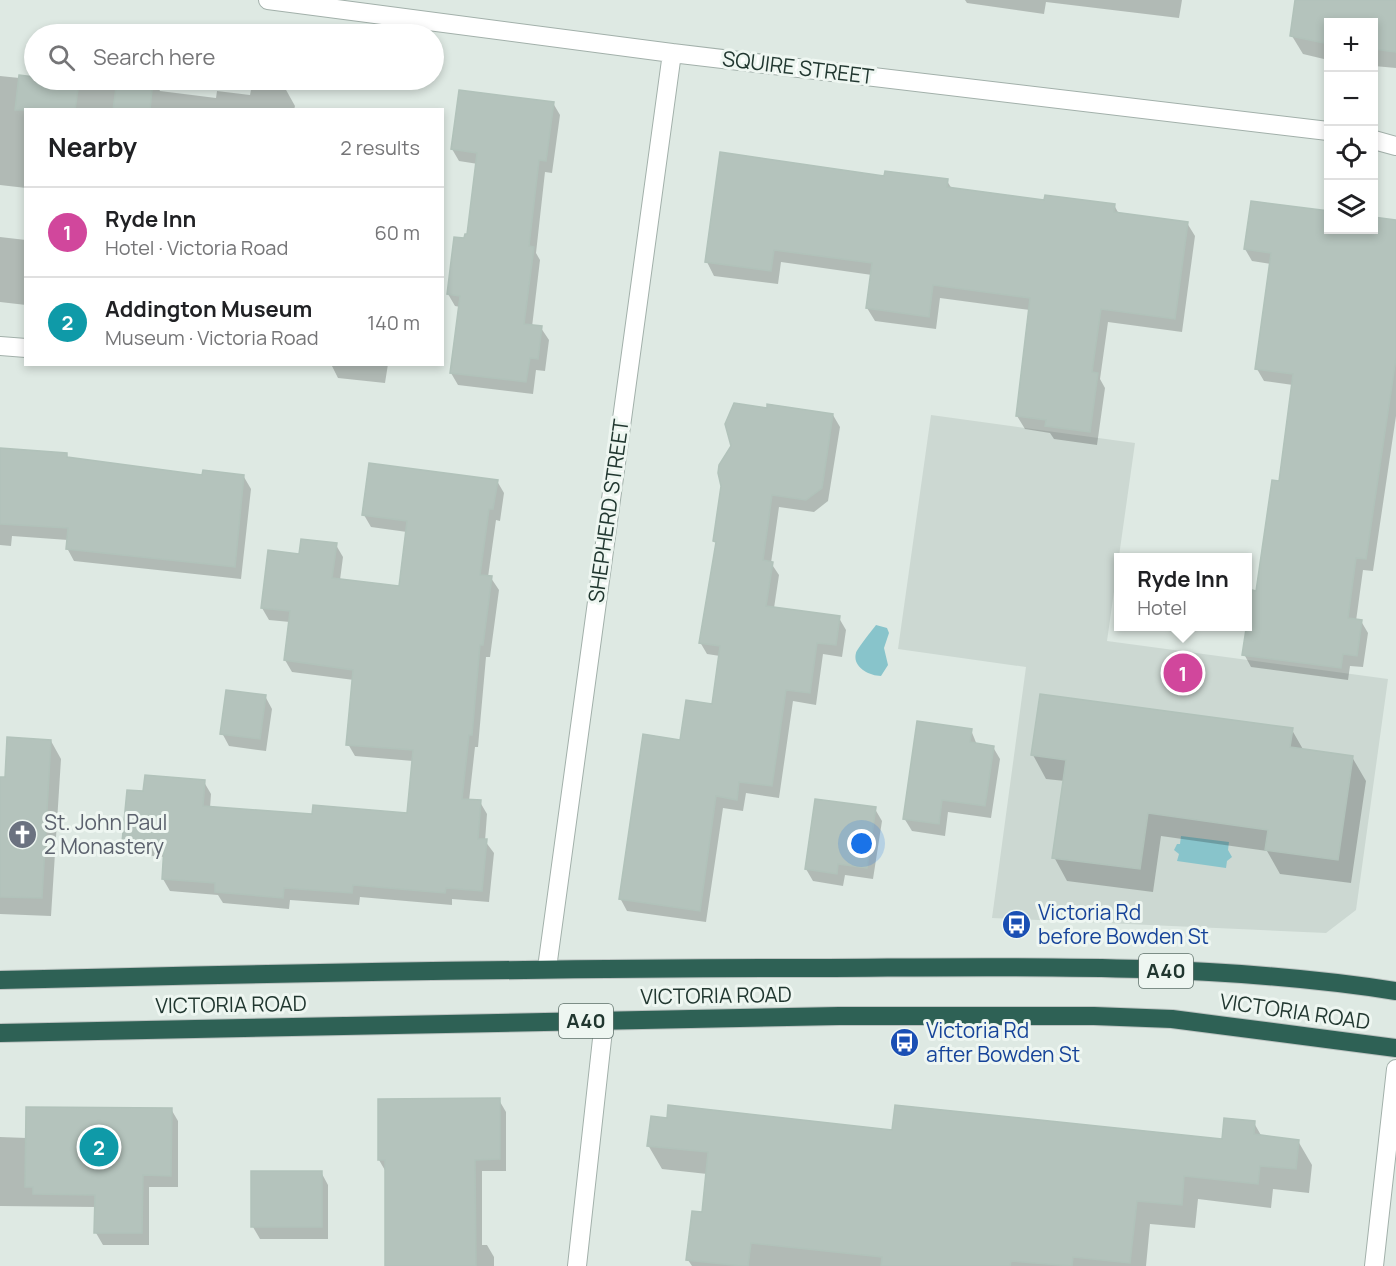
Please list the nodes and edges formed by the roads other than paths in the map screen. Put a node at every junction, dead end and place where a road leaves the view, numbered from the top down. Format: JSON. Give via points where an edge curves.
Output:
{"nodes":[{"id":1,"x":268,"y":0,"type":"edge"},
{"id":2,"x":672,"y":53,"type":"junction"},
{"id":3,"x":1324,"y":130,"type":"edge"},
{"id":4,"x":1378,"y":132,"type":"edge"},
{"id":5,"x":1396,"y":132,"type":"edge"},
{"id":6,"x":1378,"y":141,"type":"edge"},
{"id":7,"x":1396,"y":146,"type":"edge"},
{"id":8,"x":0,"y":346,"type":"edge"},
{"id":9,"x":24,"y":348,"type":"edge"},
{"id":10,"x":547,"y":968,"type":"junction"},
{"id":11,"x":0,"y":980,"type":"edge"},
{"id":12,"x":1396,"y":991,"type":"edge"},
{"id":13,"x":604,"y":1021,"type":"junction"},
{"id":14,"x":0,"y":1033,"type":"edge"},
{"id":15,"x":1396,"y":1048,"type":"edge"},
{"id":16,"x":1396,"y":1068,"type":"edge"},
{"id":17,"x":577,"y":1266,"type":"edge"},
{"id":18,"x":1374,"y":1266,"type":"edge"}],
"edges":[{"from":1,"to":2,"type":"street","name":"SQUIRE STREET"},
{"from":2,"to":3,"type":"street","name":"SQUIRE STREET"},
{"from":2,"to":10,"type":"street","name":"SHEPHERD STREET"},
{"from":4,"to":5,"type":"street"},
{"from":6,"to":7,"type":"street"},
{"from":8,"to":9,"type":"street"},
{"from":10,"to":11,"type":"highway","name":"VICTORIA ROAD","number":"A40"},
{"from":10,"to":12,"type":"highway","name":"VICTORIA ROAD","number":"A40","via":[[1133,969],[1328,981]]},
{"from":13,"to":14,"type":"highway","name":"VICTORIA ROAD","number":"A40"},
{"from":13,"to":15,"type":"highway","name":"VICTORIA ROAD","number":"A40","via":[[839,1016],[1161,1018]]},
{"from":13,"to":17,"type":"street"},
{"from":16,"to":18,"type":"street"}]}
